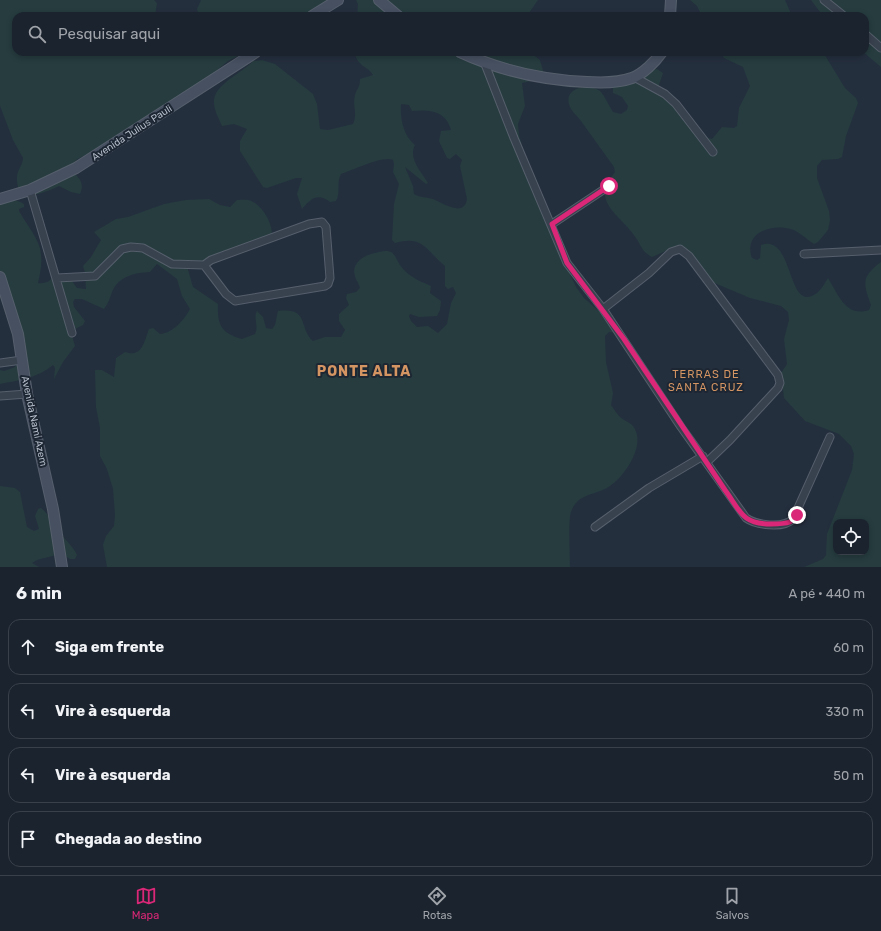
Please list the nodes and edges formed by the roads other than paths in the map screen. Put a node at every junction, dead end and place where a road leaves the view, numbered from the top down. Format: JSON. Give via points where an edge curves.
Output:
{"nodes":[{"id":1,"x":338,"y":0,"type":"edge"},
{"id":2,"x":379,"y":0,"type":"edge"},
{"id":3,"x":670,"y":0,"type":"edge"},
{"id":4,"x":824,"y":0,"type":"edge"},
{"id":5,"x":318,"y":12,"type":"edge"},
{"id":6,"x":393,"y":12,"type":"edge"},
{"id":7,"x":670,"y":12,"type":"edge"},
{"id":8,"x":839,"y":12,"type":"edge"},
{"id":9,"x":869,"y":38,"type":"edge"},
{"id":10,"x":881,"y":48,"type":"edge"},
{"id":11,"x":250,"y":56,"type":"edge"},
{"id":12,"x":468,"y":56,"type":"edge"},
{"id":13,"x":658,"y":56,"type":"edge"},
{"id":14,"x":485,"y":64,"type":"junction"},
{"id":15,"x":634,"y":77,"type":"junction"},
{"id":16,"x":713,"y":152,"type":"dead end"},
{"id":17,"x":609,"y":186,"type":"dead end"},
{"id":18,"x":30,"y":190,"type":"junction"},
{"id":19,"x":0,"y":199,"type":"edge"},
{"id":20,"x":552,"y":224,"type":"junction"},
{"id":21,"x":881,"y":250,"type":"edge"},
{"id":22,"x":804,"y":254,"type":"dead end"},
{"id":23,"x":204,"y":265,"type":"junction"},
{"id":24,"x":0,"y":277,"type":"edge"},
{"id":25,"x":57,"y":278,"type":"junction"},
{"id":26,"x":603,"y":309,"type":"junction"},
{"id":27,"x":72,"y":333,"type":"dead end"},
{"id":28,"x":22,"y":360,"type":"junction"},
{"id":29,"x":0,"y":363,"type":"edge"},
{"id":30,"x":27,"y":394,"type":"junction"},
{"id":31,"x":0,"y":396,"type":"edge"},
{"id":32,"x":830,"y":437,"type":"dead end"},
{"id":33,"x":705,"y":459,"type":"junction"},
{"id":34,"x":595,"y":527,"type":"dead end"},
{"id":35,"x":62,"y":567,"type":"edge"}],
"edges":[{"from":1,"to":5,"type":"street"},
{"from":2,"to":6,"type":"street"},
{"from":3,"to":7,"type":"street"},
{"from":4,"to":8,"type":"street"},
{"from":9,"to":10,"type":"street"},
{"from":11,"to":18,"type":"street","name":"Avenida Julius Pauli","via":[[106,150]]},
{"from":12,"to":14,"type":"street"},
{"from":13,"to":15,"type":"street"},
{"from":14,"to":15,"type":"street","via":[[538,78],[565,81],[601,83]]},
{"from":14,"to":20,"type":"street"},
{"from":15,"to":16,"type":"street","via":[[665,94],[676,104]]},
{"from":17,"to":20,"type":"street"},
{"from":18,"to":19,"type":"street","name":"Avenida Julius Pauli"},
{"from":18,"to":25,"type":"street"},
{"from":20,"to":26,"type":"street","via":[[567,263]]},
{"from":21,"to":22,"type":"street"},
{"from":23,"to":23,"type":"street","via":[[226,294],[235,301],[325,286],[330,278],[326,227],[322,222],[309,224],[211,260]]},
{"from":23,"to":25,"type":"street","via":[[172,264],[143,248],[131,247],[122,249],[95,276]]},
{"from":24,"to":28,"type":"street","name":"Avenida Nami Azem","via":[[18,334]]},
{"from":25,"to":27,"type":"street"},
{"from":26,"to":33,"type":"street"},
{"from":26,"to":33,"type":"street","via":[[671,252],[680,249],[689,256],[778,375],[778,388],[730,440]]},
{"from":28,"to":29,"type":"street"},
{"from":28,"to":30,"type":"street","name":"Avenida Nami Azem"},
{"from":30,"to":31,"type":"street"},
{"from":30,"to":35,"type":"street","name":"Avenida Nami Azem","via":[[53,509]]},
{"from":32,"to":33,"type":"street","via":[[797,515],[787,523],[755,523],[746,518]]},
{"from":33,"to":34,"type":"street","via":[[649,488]]}]}
